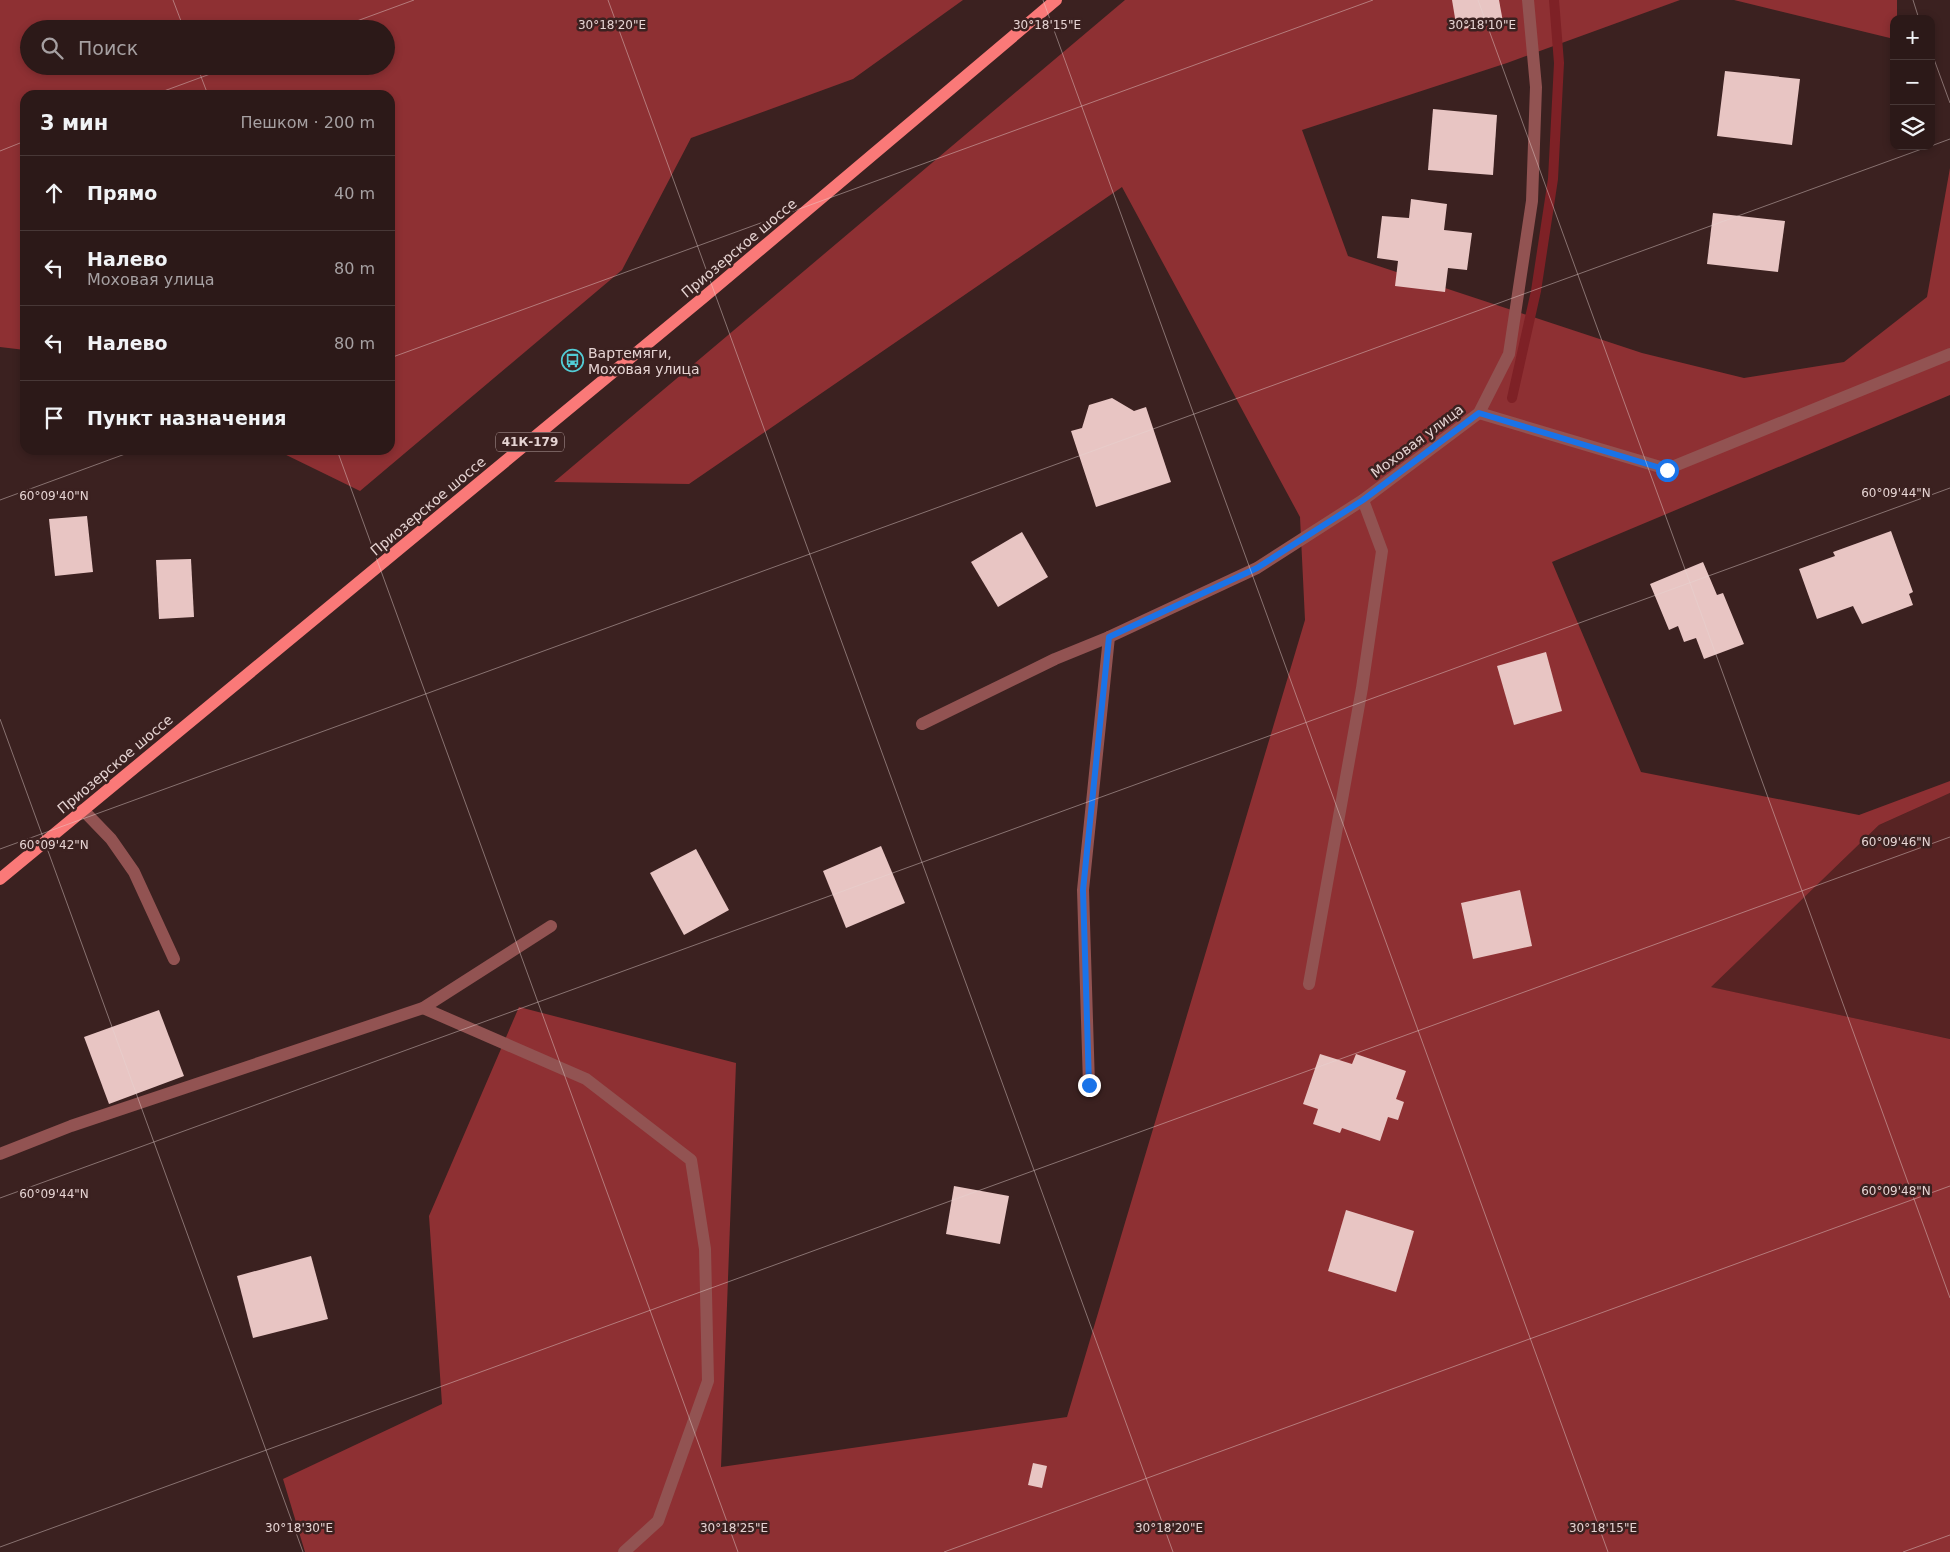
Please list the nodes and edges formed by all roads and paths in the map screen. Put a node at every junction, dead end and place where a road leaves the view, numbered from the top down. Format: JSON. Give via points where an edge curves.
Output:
{"nodes":[{"id":1,"x":1056,"y":0,"type":"edge"},
{"id":2,"x":1528,"y":0,"type":"edge"},
{"id":3,"x":1950,"y":354,"type":"edge"},
{"id":4,"x":1479,"y":413,"type":"junction"},
{"id":5,"x":1363,"y":500,"type":"junction"},
{"id":6,"x":1109,"y":637,"type":"junction"},
{"id":7,"x":922,"y":724,"type":"dead end"},
{"id":8,"x":83,"y":810,"type":"junction"},
{"id":9,"x":0,"y":879,"type":"edge"},
{"id":10,"x":551,"y":926,"type":"dead end"},
{"id":11,"x":174,"y":959,"type":"dead end"},
{"id":12,"x":1309,"y":984,"type":"dead end"},
{"id":13,"x":423,"y":1008,"type":"junction"},
{"id":14,"x":1089,"y":1085,"type":"dead end"},
{"id":15,"x":0,"y":1154,"type":"edge"},
{"id":16,"x":624,"y":1552,"type":"edge"}],
"edges":[{"from":1,"to":8,"type":"main road","name":"Приозерское шоссе","number":"41К-179","via":[[704,297]]},
{"from":2,"to":4,"type":"street","name":"Моховая улица","via":[[1536,87],[1532,201],[1509,354]]},
{"from":3,"to":4,"type":"street","via":[[1667,470]]},
{"from":4,"to":5,"type":"street","name":"Моховая улица"},
{"from":5,"to":6,"type":"street","name":"Моховая улица","via":[[1257,568]]},
{"from":5,"to":12,"type":"street","via":[[1382,550],[1362,688]]},
{"from":6,"to":7,"type":"street","name":"Моховая улица","via":[[1055,659]]},
{"from":6,"to":14,"type":"street","via":[[1083,890]]},
{"from":8,"to":9,"type":"main road","name":"Приозерское шоссе","number":"41К-179"},
{"from":8,"to":11,"type":"street","via":[[111,839],[134,872]]},
{"from":10,"to":13,"type":"street"},
{"from":13,"to":15,"type":"street","via":[[71,1126]]},
{"from":13,"to":16,"type":"street","via":[[586,1079],[691,1160],[704,1249],[708,1381],[658,1521]]}]}
